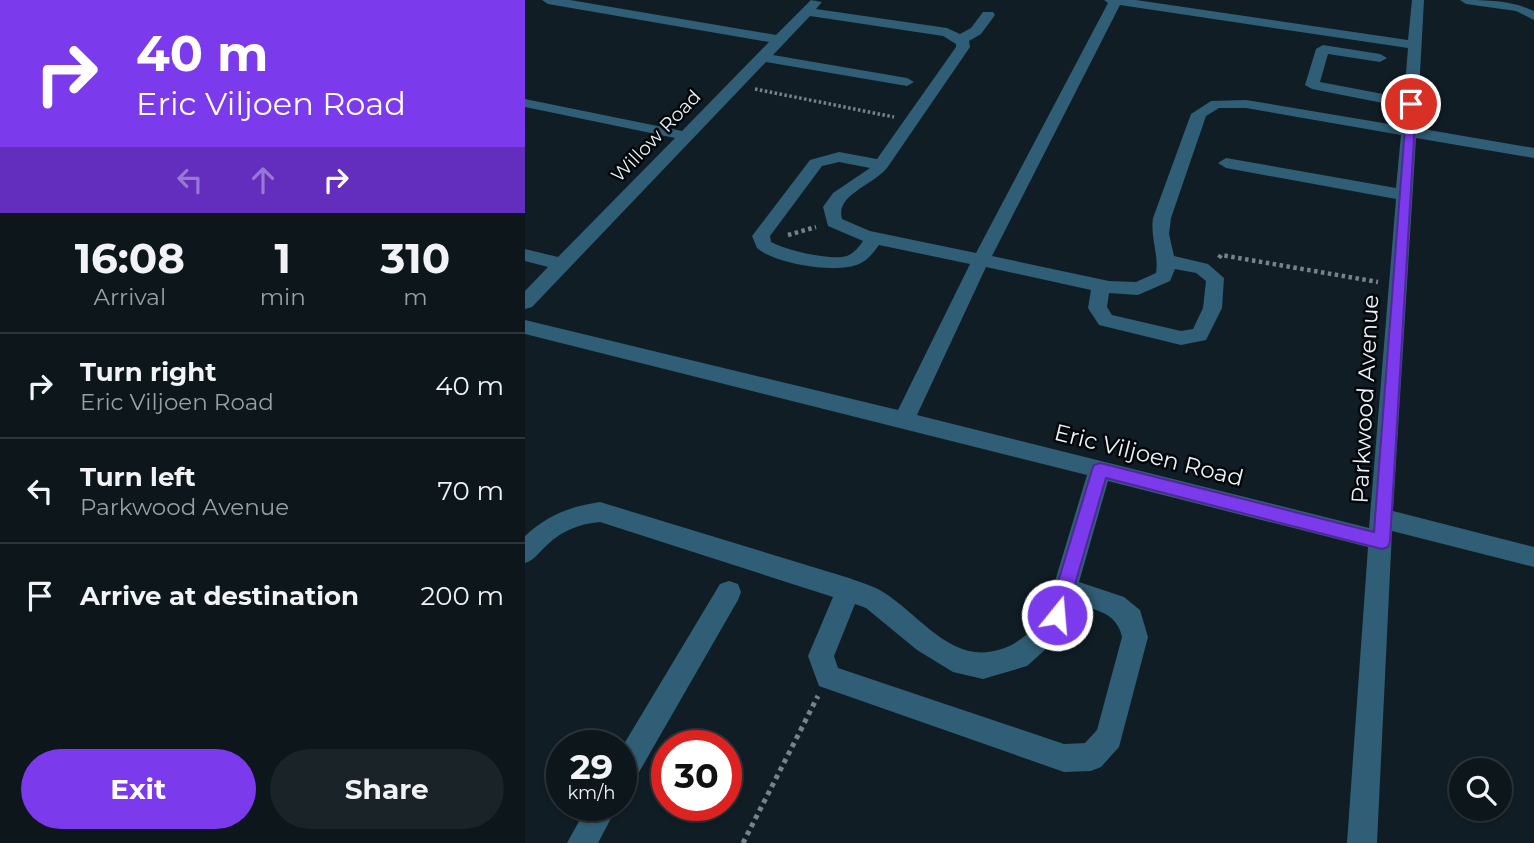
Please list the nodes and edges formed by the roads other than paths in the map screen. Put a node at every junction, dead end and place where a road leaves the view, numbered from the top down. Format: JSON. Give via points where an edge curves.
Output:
{"nodes":[{"id":1,"x":548,"y":0,"type":"edge"},
{"id":2,"x":1418,"y":0,"type":"edge"},
{"id":3,"x":1466,"y":0,"type":"edge"},
{"id":4,"x":1113,"y":1,"type":"edge"},
{"id":5,"x":812,"y":6,"type":"edge"},
{"id":6,"x":988,"y":15,"type":"dead end"},
{"id":7,"x":1534,"y":16,"type":"edge"},
{"id":8,"x":962,"y":39,"type":"junction"},
{"id":9,"x":779,"y":40,"type":"junction"},
{"id":10,"x":1415,"y":45,"type":"junction"},
{"id":11,"x":762,"y":57,"type":"junction"},
{"id":12,"x":1380,"y":58,"type":"dead end"},
{"id":13,"x":907,"y":82,"type":"dead end"},
{"id":14,"x":525,"y":103,"type":"edge"},
{"id":15,"x":1411,"y":104,"type":"junction"},
{"id":16,"x":1409,"y":132,"type":"junction"},
{"id":17,"x":685,"y":136,"type":"junction"},
{"id":18,"x":1534,"y":153,"type":"edge"},
{"id":19,"x":1226,"y":163,"type":"dead end"},
{"id":20,"x":881,"y":165,"type":"junction"},
{"id":21,"x":1404,"y":195,"type":"junction"},
{"id":22,"x":875,"y":238,"type":"junction"},
{"id":23,"x":525,"y":255,"type":"edge"},
{"id":24,"x":981,"y":260,"type":"junction"},
{"id":25,"x":1167,"y":261,"type":"junction"},
{"id":26,"x":561,"y":264,"type":"junction"},
{"id":27,"x":1101,"y":286,"type":"junction"},
{"id":28,"x":525,"y":302,"type":"edge"},
{"id":29,"x":525,"y":327,"type":"edge"},
{"id":30,"x":904,"y":420,"type":"junction"},
{"id":31,"x":1100,"y":470,"type":"junction"},
{"id":32,"x":1383,"y":530,"type":"junction"},
{"id":33,"x":525,"y":553,"type":"edge"},
{"id":34,"x":1534,"y":557,"type":"edge"},
{"id":35,"x":849,"y":589,"type":"junction"},
{"id":36,"x":1065,"y":589,"type":"junction"},
{"id":37,"x":729,"y":592,"type":"dead end"},
{"id":38,"x":637,"y":749,"type":"edge"},
{"id":39,"x":595,"y":821,"type":"edge"},
{"id":40,"x":582,"y":843,"type":"edge"},
{"id":41,"x":1362,"y":843,"type":"edge"}],
"edges":[{"from":1,"to":9,"type":"street"},
{"from":2,"to":10,"type":"street","name":"Parkwood Avenue"},
{"from":3,"to":7,"type":"street","via":[[1519,8]]},
{"from":4,"to":10,"type":"street"},
{"from":4,"to":24,"type":"street"},
{"from":5,"to":8,"type":"street","via":[[947,32]]},
{"from":5,"to":9,"type":"street","name":"Willow Road"},
{"from":6,"to":8,"type":"street","via":[[971,36]]},
{"from":8,"to":20,"type":"street","via":[[963,47]]},
{"from":9,"to":11,"type":"street","name":"Willow Road"},
{"from":10,"to":15,"type":"street","name":"Parkwood Avenue"},
{"from":11,"to":13,"type":"street"},
{"from":11,"to":17,"type":"street","name":"Willow Road"},
{"from":12,"to":15,"type":"street","via":[[1323,49],[1312,85]]},
{"from":14,"to":17,"type":"street"},
{"from":15,"to":16,"type":"street","name":"Parkwood Avenue"},
{"from":16,"to":18,"type":"street"},
{"from":16,"to":21,"type":"street","name":"Parkwood Avenue"},
{"from":16,"to":25,"type":"street","via":[[1246,104],[1216,104],[1204,109],[1158,231]]},
{"from":17,"to":26,"type":"street","name":"Willow Road"},
{"from":19,"to":21,"type":"street"},
{"from":20,"to":22,"type":"street","via":[[864,181],[846,189],[830,213],[834,222],[853,233]]},
{"from":20,"to":22,"type":"street","via":[[839,157],[815,163],[762,231],[762,242],[774,250],[840,263],[860,257]]},
{"from":21,"to":32,"type":"street","name":"Parkwood Avenue"},
{"from":22,"to":24,"type":"street"},
{"from":23,"to":26,"type":"street"},
{"from":24,"to":27,"type":"street"},
{"from":24,"to":30,"type":"street"},
{"from":25,"to":27,"type":"street","via":[[1164,277],[1153,284],[1124,290]]},
{"from":25,"to":27,"type":"street","via":[[1210,273],[1217,284],[1199,335],[1189,338],[1106,320],[1097,308]]},
{"from":26,"to":28,"type":"street","name":"Willow Road"},
{"from":29,"to":30,"type":"street","name":"Eric Viljoen Road"},
{"from":30,"to":31,"type":"street","name":"Eric Viljoen Road"},
{"from":31,"to":32,"type":"street","name":"Eric Viljoen Road"},
{"from":31,"to":36,"type":"street"},
{"from":32,"to":34,"type":"street","name":"Eric Viljoen Road"},
{"from":32,"to":41,"type":"street","name":"Parkwood Avenue"},
{"from":33,"to":35,"type":"street","via":[[556,523],[600,512]]},
{"from":35,"to":36,"type":"street","via":[[882,604],[941,651],[962,663],[983,667],[1018,657],[1032,647],[1057,615]]},
{"from":35,"to":36,"type":"street","via":[[821,656],[828,677],[1064,758],[1091,757],[1109,737],[1135,637],[1131,618],[1115,605]]},
{"from":37,"to":38,"type":"street"},
{"from":39,"to":40,"type":"street"}]}
